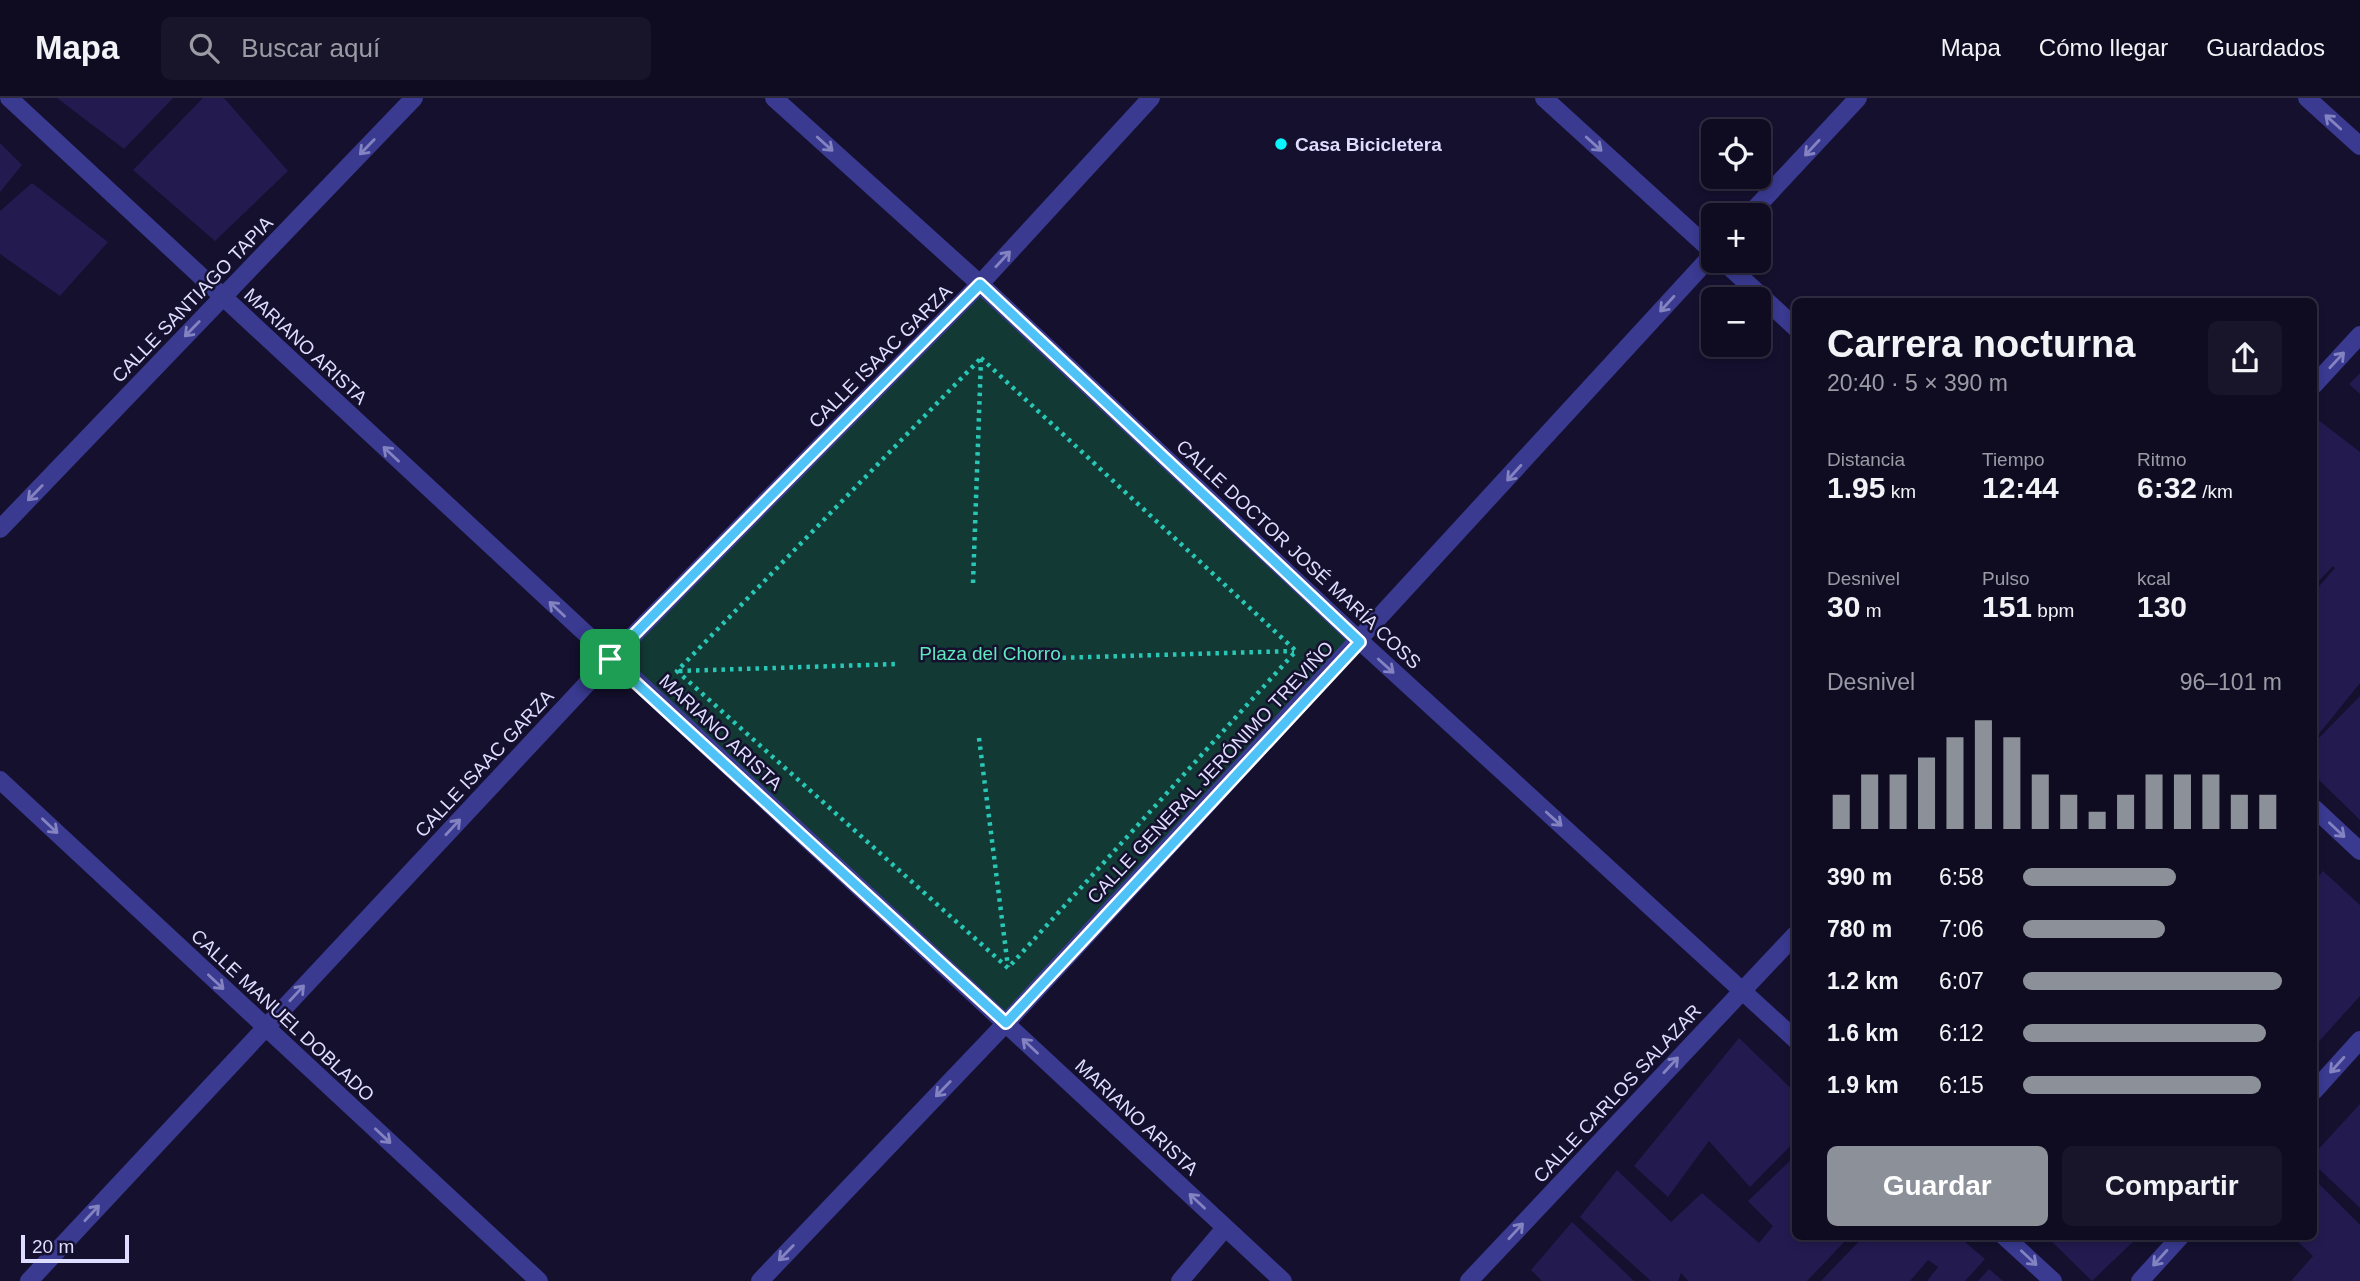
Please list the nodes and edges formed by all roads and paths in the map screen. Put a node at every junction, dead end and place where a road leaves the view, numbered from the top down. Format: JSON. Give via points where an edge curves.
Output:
{"nodes":[{"id":1,"x":9,"y":98,"type":"edge"},
{"id":2,"x":414,"y":98,"type":"edge"},
{"id":3,"x":774,"y":98,"type":"edge"},
{"id":4,"x":1151,"y":98,"type":"edge"},
{"id":5,"x":1544,"y":98,"type":"edge"},
{"id":6,"x":1858,"y":98,"type":"edge"},
{"id":7,"x":2307,"y":98,"type":"edge"},
{"id":8,"x":2360,"y":146,"type":"edge"},
{"id":9,"x":1760,"y":203,"type":"edge"},
{"id":10,"x":1701,"y":242,"type":"edge"},
{"id":11,"x":1701,"y":266,"type":"edge"},
{"id":12,"x":1736,"y":273,"type":"edge"},
{"id":13,"x":980,"y":284,"type":"junction"},
{"id":14,"x":222,"y":297,"type":"junction"},
{"id":15,"x":1792,"y":324,"type":"edge"},
{"id":16,"x":2360,"y":335,"type":"edge"},
{"id":17,"x":981,"y":358,"type":"junction"},
{"id":18,"x":2317,"y":382,"type":"edge"},
{"id":19,"x":0,"y":529,"type":"edge"},
{"id":20,"x":973,"y":583,"type":"dead end"},
{"id":21,"x":1360,"y":642,"type":"junction"},
{"id":22,"x":1296,"y":651,"type":"junction"},
{"id":23,"x":1054,"y":658,"type":"dead end"},
{"id":24,"x":610,"y":659,"type":"junction"},
{"id":25,"x":898,"y":664,"type":"dead end"},
{"id":26,"x":677,"y":671,"type":"junction"},
{"id":27,"x":979,"y":738,"type":"dead end"},
{"id":28,"x":0,"y":780,"type":"edge"},
{"id":29,"x":2317,"y":811,"type":"edge"},
{"id":30,"x":2360,"y":851,"type":"edge"},
{"id":31,"x":1792,"y":938,"type":"edge"},
{"id":32,"x":1008,"y":968,"type":"junction"},
{"id":33,"x":1742,"y":989,"type":"junction"},
{"id":34,"x":1006,"y":1023,"type":"junction"},
{"id":35,"x":265,"y":1027,"type":"junction"},
{"id":36,"x":1792,"y":1036,"type":"edge"},
{"id":37,"x":2360,"y":1040,"type":"edge"},
{"id":38,"x":2317,"y":1088,"type":"edge"},
{"id":39,"x":1225,"y":1228,"type":"junction"},
{"id":40,"x":2008,"y":1240,"type":"edge"},
{"id":41,"x":2177,"y":1240,"type":"edge"},
{"id":42,"x":29,"y":1281,"type":"edge"},
{"id":43,"x":539,"y":1281,"type":"edge"},
{"id":44,"x":760,"y":1281,"type":"edge"},
{"id":45,"x":1180,"y":1281,"type":"edge"},
{"id":46,"x":1283,"y":1281,"type":"edge"},
{"id":47,"x":1469,"y":1281,"type":"edge"},
{"id":48,"x":2053,"y":1281,"type":"edge"},
{"id":49,"x":2140,"y":1281,"type":"edge"}],
"edges":[{"from":1,"to":14,"type":"street","name":"MARIANO ARISTA"},
{"from":2,"to":14,"type":"street","name":"CALLE SANTIAGO TAPIA","one_way":true},
{"from":3,"to":13,"type":"street","name":"CALLE DOCTOR JOSÉ MARÍA COSS","one_way":true},
{"from":13,"to":4,"type":"street","name":"CALLE ISAAC GARZA","one_way":true},
{"from":5,"to":10,"type":"street","one_way":true},
{"from":6,"to":9,"type":"street","one_way":true},
{"from":8,"to":7,"type":"street","one_way":true},
{"from":11,"to":21,"type":"street","name":"CALLE GENERAL JERÓNIMO TREVIÑO","one_way":true},
{"from":12,"to":15,"type":"street"},
{"from":13,"to":21,"type":"street","name":"CALLE DOCTOR JOSÉ MARÍA COSS"},
{"from":13,"to":24,"type":"street","name":"CALLE ISAAC GARZA"},
{"from":14,"to":19,"type":"street","name":"CALLE SANTIAGO TAPIA","one_way":true},
{"from":24,"to":14,"type":"street","name":"MARIANO ARISTA","one_way":true},
{"from":18,"to":16,"type":"street","one_way":true},
{"from":17,"to":20,"type":"path"},
{"from":17,"to":22,"type":"path"},
{"from":17,"to":26,"type":"path"},
{"from":21,"to":33,"type":"street","name":"CALLE DOCTOR JOSÉ MARÍA COSS","one_way":true},
{"from":21,"to":34,"type":"street","name":"CALLE GENERAL JERÓNIMO TREVIÑO"},
{"from":22,"to":23,"type":"path"},
{"from":22,"to":32,"type":"path"},
{"from":24,"to":34,"type":"street","name":"MARIANO ARISTA"},
{"from":35,"to":24,"type":"street","name":"CALLE ISAAC GARZA","one_way":true},
{"from":25,"to":26,"type":"path"},
{"from":26,"to":32,"type":"path"},
{"from":27,"to":32,"type":"path"},
{"from":28,"to":35,"type":"street","name":"CALLE MANUEL DOBLADO","one_way":true},
{"from":29,"to":30,"type":"street","one_way":true},
{"from":31,"to":33,"type":"street","name":"CALLE CARLOS SALAZAR"},
{"from":33,"to":36,"type":"street","name":"CALLE DOCTOR JOSÉ MARÍA COSS"},
{"from":47,"to":33,"type":"street","name":"CALLE CARLOS SALAZAR","one_way":true},
{"from":39,"to":34,"type":"street","name":"MARIANO ARISTA","one_way":true},
{"from":34,"to":44,"type":"street","name":"CALLE GENERAL JERÓNIMO TREVIÑO","one_way":true},
{"from":42,"to":35,"type":"street","name":"CALLE ISAAC GARZA","one_way":true},
{"from":35,"to":43,"type":"street","name":"CALLE MANUEL DOBLADO","one_way":true},
{"from":37,"to":38,"type":"street","one_way":true},
{"from":39,"to":45,"type":"street"},
{"from":39,"to":46,"type":"street","name":"MARIANO ARISTA"},
{"from":40,"to":48,"type":"street","one_way":true},
{"from":41,"to":49,"type":"street","one_way":true}]}
